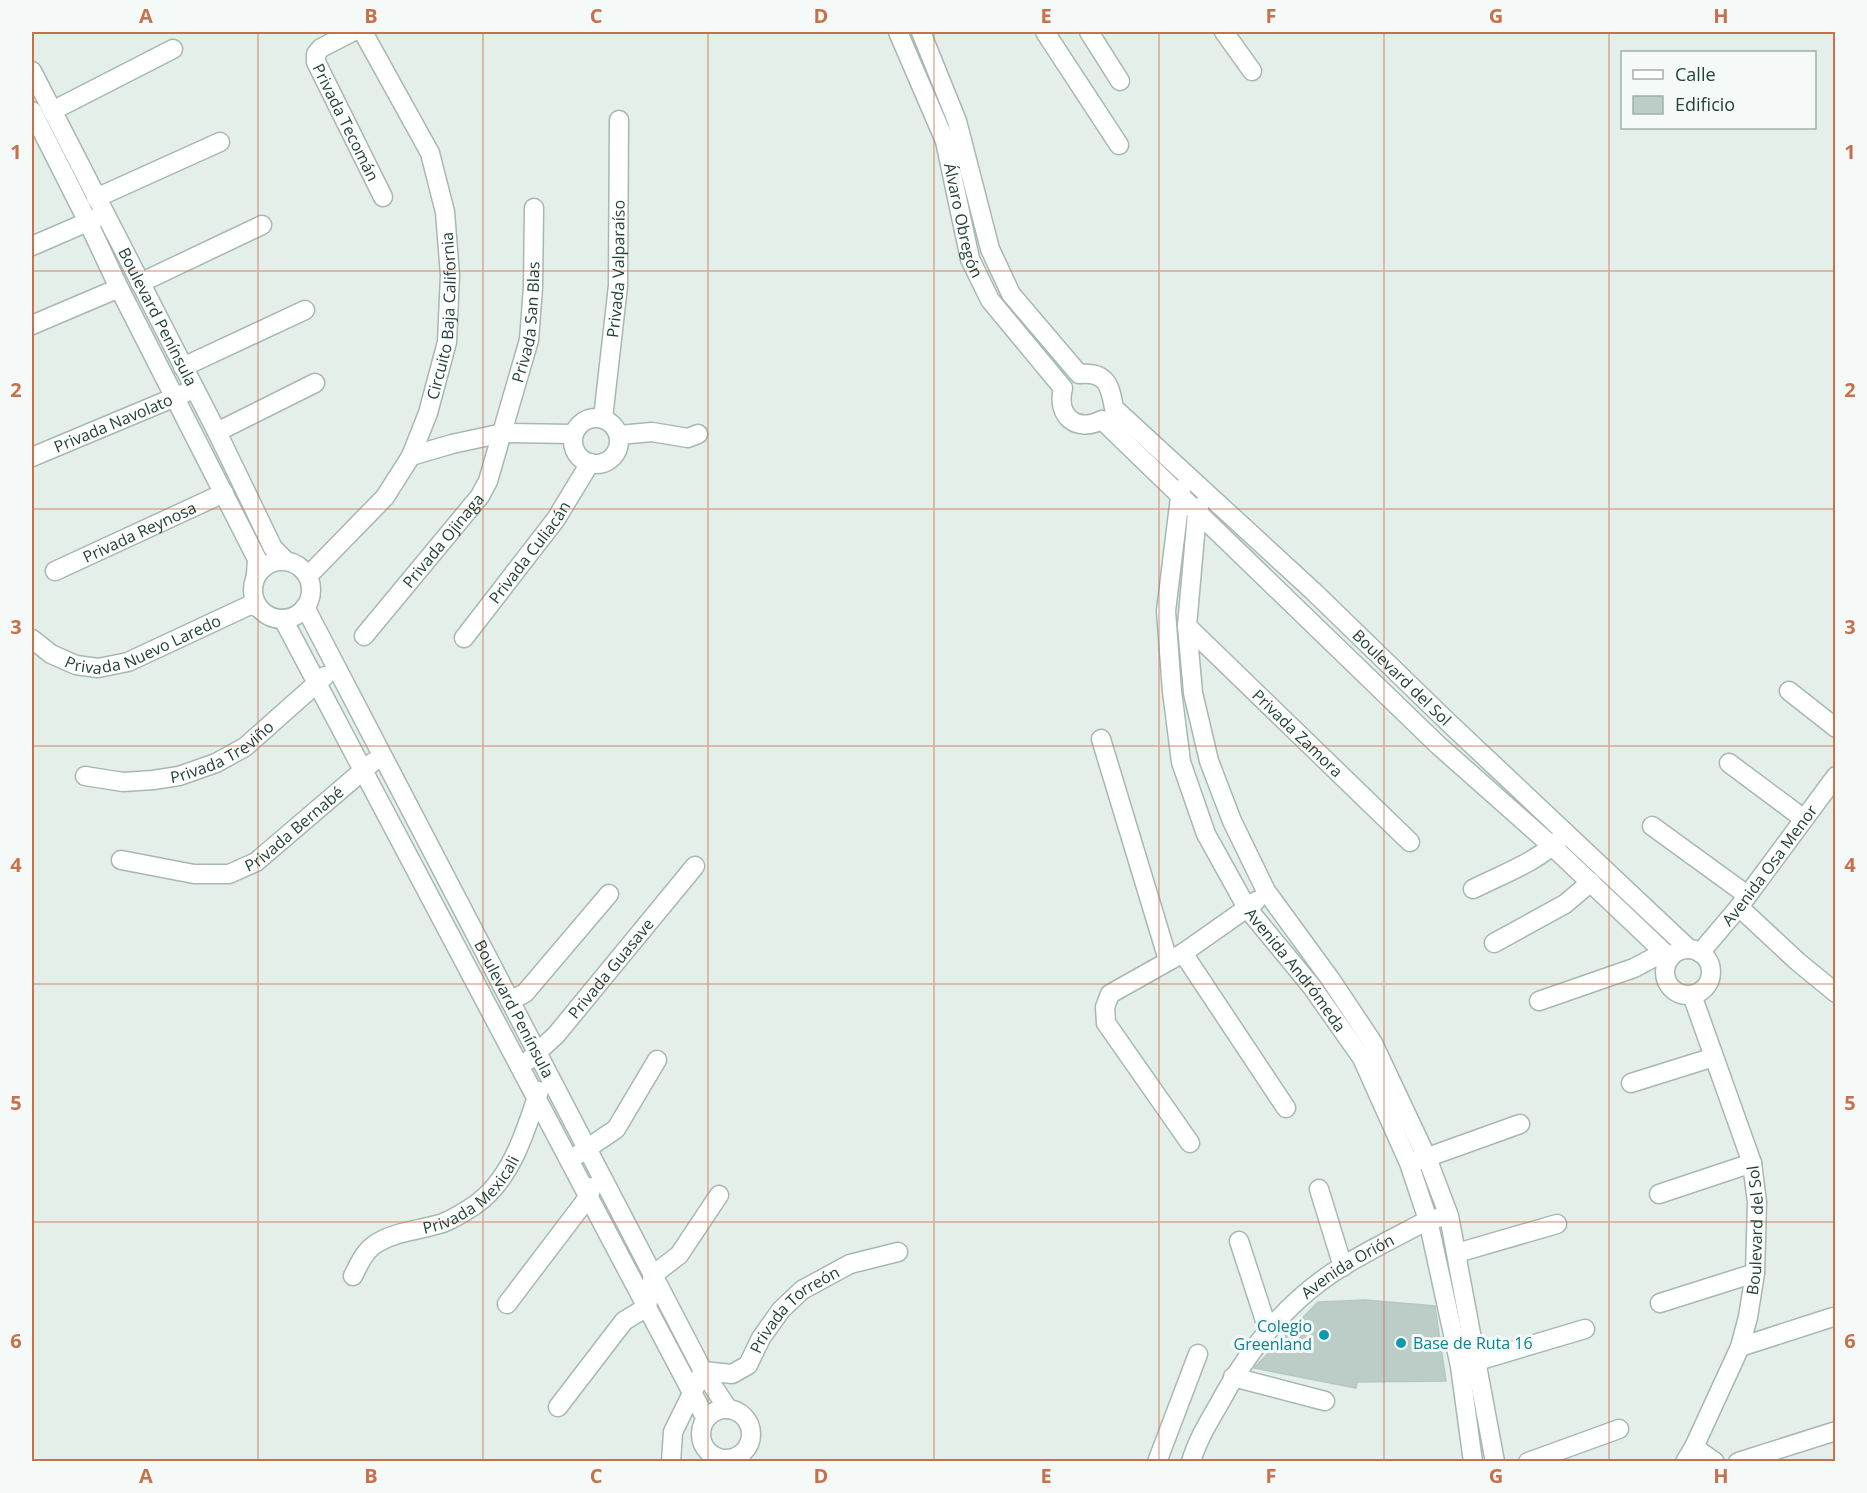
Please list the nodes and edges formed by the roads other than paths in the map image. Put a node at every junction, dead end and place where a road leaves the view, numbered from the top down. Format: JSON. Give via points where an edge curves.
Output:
{"nodes":[{"id":1,"x":352,"y":32,"type":"edge"},
{"id":2,"x":363,"y":32,"type":"edge"},
{"id":3,"x":898,"y":32,"type":"edge"},
{"id":4,"x":921,"y":32,"type":"edge"},
{"id":5,"x":1045,"y":32,"type":"edge"},
{"id":6,"x":1089,"y":32,"type":"edge"},
{"id":7,"x":1224,"y":32,"type":"edge"},
{"id":8,"x":173,"y":49,"type":"dead end"},
{"id":9,"x":32,"y":71,"type":"edge"},
{"id":10,"x":1252,"y":71,"type":"dead end"},
{"id":11,"x":1120,"y":81,"type":"dead end"},
{"id":12,"x":32,"y":111,"type":"edge"},
{"id":13,"x":52,"y":111,"type":"junction"},
{"id":14,"x":620,"y":120,"type":"dead end"},
{"id":15,"x":220,"y":142,"type":"dead end"},
{"id":16,"x":39,"y":143,"type":"edge"},
{"id":17,"x":1119,"y":145,"type":"dead end"},
{"id":18,"x":383,"y":197,"type":"dead end"},
{"id":19,"x":96,"y":198,"type":"junction"},
{"id":20,"x":534,"y":208,"type":"dead end"},
{"id":21,"x":105,"y":214,"type":"junction"},
{"id":22,"x":88,"y":222,"type":"junction"},
{"id":23,"x":262,"y":225,"type":"dead end"},
{"id":24,"x":32,"y":246,"type":"edge"},
{"id":25,"x":140,"y":283,"type":"junction"},
{"id":26,"x":119,"y":288,"type":"junction"},
{"id":27,"x":305,"y":310,"type":"dead end"},
{"id":28,"x":32,"y":325,"type":"edge"},
{"id":29,"x":183,"y":367,"type":"junction"},
{"id":30,"x":315,"y":383,"type":"dead end"},
{"id":31,"x":194,"y":388,"type":"junction"},
{"id":32,"x":175,"y":398,"type":"junction"},
{"id":33,"x":1108,"y":414,"type":"junction"},
{"id":34,"x":603,"y":418,"type":"junction"},
{"id":35,"x":217,"y":432,"type":"junction"},
{"id":36,"x":502,"y":433,"type":"junction"},
{"id":37,"x":573,"y":434,"type":"junction"},
{"id":38,"x":698,"y":434,"type":"dead end"},
{"id":39,"x":619,"y":435,"type":"junction"},
{"id":40,"x":411,"y":456,"type":"junction"},
{"id":41,"x":32,"y":457,"type":"edge"},
{"id":42,"x":590,"y":464,"type":"junction"},
{"id":43,"x":1185,"y":472,"type":"junction"},
{"id":44,"x":1205,"y":491,"type":"junction"},
{"id":45,"x":224,"y":493,"type":"junction"},
{"id":46,"x":1179,"y":495,"type":"junction"},
{"id":47,"x":1197,"y":513,"type":"junction"},
{"id":48,"x":285,"y":560,"type":"junction"},
{"id":49,"x":55,"y":571,"type":"dead end"},
{"id":50,"x":256,"y":575,"type":"junction"},
{"id":51,"x":308,"y":576,"type":"junction"},
{"id":52,"x":257,"y":607,"type":"junction"},
{"id":53,"x":305,"y":607,"type":"junction"},
{"id":54,"x":283,"y":619,"type":"junction"},
{"id":55,"x":1187,"y":626,"type":"junction"},
{"id":56,"x":364,"y":636,"type":"dead end"},
{"id":57,"x":464,"y":638,"type":"dead end"},
{"id":58,"x":32,"y":639,"type":"edge"},
{"id":59,"x":336,"y":666,"type":"junction"},
{"id":60,"x":317,"y":683,"type":"junction"},
{"id":61,"x":1789,"y":691,"type":"dead end"},
{"id":62,"x":1836,"y":728,"type":"edge"},
{"id":63,"x":1101,"y":739,"type":"dead end"},
{"id":64,"x":382,"y":754,"type":"junction"},
{"id":65,"x":1729,"y":763,"type":"dead end"},
{"id":66,"x":364,"y":770,"type":"junction"},
{"id":67,"x":85,"y":776,"type":"dead end"},
{"id":68,"x":1836,"y":776,"type":"edge"},
{"id":69,"x":1804,"y":819,"type":"junction"},
{"id":70,"x":1652,"y":826,"type":"dead end"},
{"id":71,"x":1566,"y":832,"type":"junction"},
{"id":72,"x":1410,"y":842,"type":"dead end"},
{"id":73,"x":1552,"y":846,"type":"junction"},
{"id":74,"x":121,"y":860,"type":"dead end"},
{"id":75,"x":695,"y":866,"type":"dead end"},
{"id":76,"x":1591,"y":882,"type":"junction"},
{"id":77,"x":1473,"y":889,"type":"dead end"},
{"id":78,"x":1266,"y":891,"type":"junction"},
{"id":79,"x":609,"y":894,"type":"dead end"},
{"id":80,"x":1743,"y":901,"type":"junction"},
{"id":81,"x":1247,"y":908,"type":"junction"},
{"id":82,"x":1494,"y":943,"type":"dead end"},
{"id":83,"x":1695,"y":951,"type":"junction"},
{"id":84,"x":1667,"y":955,"type":"junction"},
{"id":85,"x":1175,"y":956,"type":"junction"},
{"id":86,"x":1836,"y":993,"type":"edge"},
{"id":87,"x":1692,"y":995,"type":"junction"},
{"id":88,"x":510,"y":1001,"type":"junction"},
{"id":89,"x":1539,"y":1001,"type":"dead end"},
{"id":90,"x":537,"y":1053,"type":"junction"},
{"id":91,"x":1714,"y":1057,"type":"junction"},
{"id":92,"x":657,"y":1060,"type":"dead end"},
{"id":93,"x":521,"y":1067,"type":"junction"},
{"id":94,"x":546,"y":1072,"type":"junction"},
{"id":95,"x":1631,"y":1083,"type":"dead end"},
{"id":96,"x":537,"y":1099,"type":"junction"},
{"id":97,"x":1286,"y":1108,"type":"dead end"},
{"id":98,"x":1520,"y":1124,"type":"dead end"},
{"id":99,"x":1190,"y":1143,"type":"dead end"},
{"id":100,"x":587,"y":1149,"type":"junction"},
{"id":101,"x":569,"y":1160,"type":"junction"},
{"id":102,"x":1418,"y":1160,"type":"junction"},
{"id":103,"x":1752,"y":1163,"type":"junction"},
{"id":104,"x":598,"y":1171,"type":"junction"},
{"id":105,"x":1319,"y":1189,"type":"dead end"},
{"id":106,"x":1659,"y":1194,"type":"dead end"},
{"id":107,"x":718,"y":1195,"type":"dead end"},
{"id":108,"x":589,"y":1196,"type":"junction"},
{"id":109,"x":1449,"y":1216,"type":"junction"},
{"id":110,"x":1428,"y":1220,"type":"junction"},
{"id":111,"x":1557,"y":1224,"type":"dead end"},
{"id":112,"x":1239,"y":1240,"type":"dead end"},
{"id":113,"x":898,"y":1252,"type":"dead end"},
{"id":114,"x":1457,"y":1253,"type":"junction"},
{"id":115,"x":1343,"y":1266,"type":"junction"},
{"id":116,"x":1755,"y":1273,"type":"junction"},
{"id":117,"x":353,"y":1275,"type":"dead end"},
{"id":118,"x":653,"y":1275,"type":"junction"},
{"id":119,"x":1660,"y":1303,"type":"dead end"},
{"id":120,"x":507,"y":1304,"type":"dead end"},
{"id":121,"x":647,"y":1307,"type":"junction"},
{"id":122,"x":1833,"y":1317,"type":"dead end"},
{"id":123,"x":1268,"y":1329,"type":"junction"},
{"id":124,"x":1585,"y":1329,"type":"dead end"},
{"id":125,"x":1740,"y":1347,"type":"junction"},
{"id":126,"x":1198,"y":1354,"type":"dead end"},
{"id":127,"x":1468,"y":1364,"type":"junction"},
{"id":128,"x":703,"y":1371,"type":"junction"},
{"id":129,"x":1233,"y":1377,"type":"junction"},
{"id":130,"x":692,"y":1392,"type":"junction"},
{"id":131,"x":1325,"y":1401,"type":"dead end"},
{"id":132,"x":558,"y":1407,"type":"dead end"},
{"id":133,"x":728,"y":1409,"type":"junction"},
{"id":134,"x":706,"y":1419,"type":"junction"},
{"id":135,"x":1618,"y":1429,"type":"dead end"},
{"id":136,"x":1836,"y":1431,"type":"edge"},
{"id":137,"x":1689,"y":1454,"type":"edge"},
{"id":138,"x":727,"y":1460,"type":"edge"},
{"id":139,"x":671,"y":1461,"type":"edge"},
{"id":140,"x":1157,"y":1461,"type":"edge"},
{"id":141,"x":1191,"y":1461,"type":"edge"},
{"id":142,"x":1473,"y":1461,"type":"edge"},
{"id":143,"x":1495,"y":1461,"type":"edge"},
{"id":144,"x":1528,"y":1461,"type":"edge"},
{"id":145,"x":1714,"y":1461,"type":"edge"},
{"id":146,"x":1738,"y":1461,"type":"edge"}],
"edges":[{"from":1,"to":18,"type":"street","name":"Privada Tecomán","via":[[321,48],[316,62]]},
{"from":2,"to":40,"type":"street","name":"Circuito Baja California","via":[[430,153],[446,212],[450,275],[447,342],[428,413]]},
{"from":3,"to":33,"type":"street","name":"Álvaro Obregón","via":[[945,141],[970,259],[990,300],[1063,388],[1061,408],[1071,420],[1087,425]]},
{"from":4,"to":33,"type":"street","name":"Álvaro Obregón","via":[[957,121],[990,249],[1011,294],[1079,374],[1089,373],[1105,380],[1110,387]]},
{"from":5,"to":17,"type":"street"},
{"from":6,"to":11,"type":"street"},
{"from":7,"to":10,"type":"street"},
{"from":8,"to":13,"type":"street"},
{"from":9,"to":13,"type":"street","name":"Boulevard Península"},
{"from":12,"to":16,"type":"street","name":"Boulevard Península"},
{"from":13,"to":19,"type":"street","name":"Boulevard Península"},
{"from":14,"to":34,"type":"street","name":"Privada Valparaíso","via":[[618,286]]},
{"from":15,"to":19,"type":"street"},
{"from":16,"to":22,"type":"street","name":"Boulevard Península"},
{"from":19,"to":21,"type":"street","name":"Boulevard Península"},
{"from":20,"to":36,"type":"street","name":"Privada San Blas","via":[[530,340]]},
{"from":21,"to":22,"type":"street"},
{"from":21,"to":25,"type":"street","name":"Boulevard Península"},
{"from":22,"to":24,"type":"street"},
{"from":22,"to":26,"type":"street","name":"Boulevard Península"},
{"from":23,"to":25,"type":"street"},
{"from":25,"to":29,"type":"street","name":"Boulevard Península"},
{"from":26,"to":28,"type":"street"},
{"from":26,"to":32,"type":"street","name":"Boulevard Península"},
{"from":27,"to":29,"type":"street"},
{"from":29,"to":31,"type":"street","name":"Boulevard Península"},
{"from":30,"to":35,"type":"street"},
{"from":31,"to":32,"type":"street","name":"Privada Navolato"},
{"from":31,"to":35,"type":"street","name":"Boulevard Península"},
{"from":32,"to":41,"type":"street","name":"Privada Navolato"},
{"from":32,"to":45,"type":"street","name":"Boulevard Península"},
{"from":33,"to":43,"type":"street","name":"Boulevard del Sol"},
{"from":33,"to":46,"type":"street","name":"Boulevard del Sol"},
{"from":34,"to":37,"type":"street","via":[[582,422]]},
{"from":34,"to":39,"type":"street"},
{"from":35,"to":48,"type":"street","name":"Boulevard Península","via":[[273,548]]},
{"from":36,"to":37,"type":"street"},
{"from":36,"to":40,"type":"street"},
{"from":36,"to":56,"type":"street","name":"Privada Ojinaga","via":[[480,496]]},
{"from":37,"to":42,"type":"street","via":[[574,449]]},
{"from":38,"to":39,"type":"street","via":[[688,438],[652,432]]},
{"from":39,"to":42,"type":"street","via":[[613,457]]},
{"from":40,"to":51,"type":"street","name":"Circuito Baja California","via":[[385,497]]},
{"from":42,"to":57,"type":"street","name":"Privada Culiacán","via":[[556,519]]},
{"from":43,"to":44,"type":"street","name":"Boulevard del Sol"},
{"from":43,"to":46,"type":"street","name":"Avenida Andrómeda"},
{"from":44,"to":47,"type":"street","name":"Avenida Andrómeda"},
{"from":44,"to":71,"type":"street","name":"Boulevard del Sol"},
{"from":45,"to":49,"type":"street","name":"Privada Reynosa"},
{"from":45,"to":50,"type":"street","name":"Boulevard Península","via":[[257,559]]},
{"from":46,"to":47,"type":"street","name":"Boulevard del Sol"},
{"from":46,"to":81,"type":"street","name":"Avenida Andrómeda","via":[[1166,611],[1181,762],[1206,834]]},
{"from":47,"to":55,"type":"street","name":"Avenida Andrómeda"},
{"from":47,"to":73,"type":"street","name":"Boulevard del Sol","via":[[1438,745]]},
{"from":48,"to":50,"type":"street","via":[[266,564]]},
{"from":48,"to":51,"type":"street","via":[[302,568]]},
{"from":50,"to":52,"type":"street","via":[[252,588]]},
{"from":51,"to":53,"type":"street","via":[[311,595]]},
{"from":52,"to":54,"type":"street","via":[[264,614]]},
{"from":52,"to":58,"type":"street","name":"Privada Nuevo Laredo","via":[[250,605],[128,662],[98,668],[76,665],[51,654]]},
{"from":53,"to":54,"type":"street","via":[[293,617]]},
{"from":53,"to":59,"type":"street","name":"Boulevard Península"},
{"from":54,"to":60,"type":"street","name":"Boulevard Península"},
{"from":55,"to":72,"type":"street","name":"Privada Zamora"},
{"from":55,"to":78,"type":"street","name":"Avenida Andrómeda","via":[[1193,693],[1209,761],[1232,821]]},
{"from":59,"to":60,"type":"street","name":"Privada Treviño"},
{"from":59,"to":64,"type":"street","name":"Boulevard Península"},
{"from":60,"to":66,"type":"street","name":"Boulevard Península"},
{"from":60,"to":67,"type":"street","name":"Privada Treviño","via":[[244,747],[216,763],[153,780],[123,782]]},
{"from":61,"to":62,"type":"street"},
{"from":63,"to":85,"type":"street"},
{"from":64,"to":66,"type":"street","name":"Privada Bernabé"},
{"from":64,"to":88,"type":"street","name":"Boulevard Península"},
{"from":65,"to":69,"type":"street"},
{"from":66,"to":74,"type":"street","name":"Privada Bernabé","via":[[256,862],[229,873],[194,874]]},
{"from":66,"to":93,"type":"street","name":"Boulevard Península"},
{"from":68,"to":69,"type":"street","name":"Avenida Osa Menor"},
{"from":69,"to":80,"type":"street","name":"Avenida Osa Menor"},
{"from":70,"to":80,"type":"street"},
{"from":71,"to":73,"type":"street"},
{"from":71,"to":83,"type":"street","name":"Boulevard del Sol"},
{"from":73,"to":76,"type":"street","name":"Boulevard del Sol"},
{"from":73,"to":77,"type":"street"},
{"from":75,"to":90,"type":"street","name":"Privada Guasave"},
{"from":76,"to":82,"type":"street","via":[[1565,904]]},
{"from":76,"to":84,"type":"street","name":"Boulevard del Sol"},
{"from":78,"to":81,"type":"street"},
{"from":78,"to":102,"type":"street","name":"Avenida Andrómeda","via":[[1373,1043]]},
{"from":79,"to":88,"type":"street","via":[[525,993]]},
{"from":80,"to":83,"type":"street","name":"Avenida Osa Menor"},
{"from":80,"to":86,"type":"street","via":[[1797,961]]},
{"from":81,"to":85,"type":"street"},
{"from":81,"to":102,"type":"street","name":"Avenida Andrómeda","via":[[1312,987],[1362,1058]]},
{"from":83,"to":84,"type":"street"},
{"from":83,"to":87,"type":"street","via":[[1710,965],[1711,973],[1710,981]]},
{"from":84,"to":87,"type":"street","via":[[1665,974],[1669,985],[1679,993]]},
{"from":84,"to":89,"type":"street"},
{"from":85,"to":97,"type":"street"},
{"from":85,"to":99,"type":"street","via":[[1110,994],[1104,1007],[1107,1023]]},
{"from":87,"to":91,"type":"street","name":"Boulevard del Sol"},
{"from":88,"to":90,"type":"street","name":"Boulevard Península"},
{"from":90,"to":93,"type":"street","name":"Privada Guasave"},
{"from":90,"to":94,"type":"street","name":"Boulevard Península"},
{"from":91,"to":95,"type":"street"},
{"from":91,"to":103,"type":"street","name":"Boulevard del Sol"},
{"from":92,"to":100,"type":"street","via":[[616,1129]]},
{"from":93,"to":96,"type":"street","name":"Boulevard Península"},
{"from":94,"to":96,"type":"street","name":"Privada Mexicali"},
{"from":94,"to":100,"type":"street","name":"Boulevard Península"},
{"from":96,"to":101,"type":"street","name":"Boulevard Península"},
{"from":96,"to":117,"type":"street","name":"Privada Mexicali","via":[[512,1162],[494,1188],[476,1205],[445,1222],[393,1235],[376,1244],[364,1255]]},
{"from":98,"to":102,"type":"street"},
{"from":100,"to":101,"type":"street"},
{"from":100,"to":104,"type":"street","name":"Boulevard Península"},
{"from":101,"to":108,"type":"street","name":"Boulevard Península"},
{"from":102,"to":109,"type":"street","name":"Avenida Andrómeda"},
{"from":102,"to":110,"type":"street","name":"Avenida Andrómeda"},
{"from":103,"to":106,"type":"street"},
{"from":103,"to":116,"type":"street","name":"Boulevard del Sol","via":[[1758,1202]]},
{"from":104,"to":108,"type":"street"},
{"from":104,"to":118,"type":"street","name":"Boulevard Península"},
{"from":105,"to":115,"type":"street"},
{"from":107,"to":118,"type":"street","via":[[679,1256]]},
{"from":108,"to":120,"type":"street"},
{"from":108,"to":121,"type":"street","name":"Boulevard Península"},
{"from":109,"to":110,"type":"street","name":"Avenida Orión"},
{"from":109,"to":114,"type":"street","name":"Avenida Andrómeda"},
{"from":110,"to":115,"type":"street","name":"Avenida Orión"},
{"from":110,"to":127,"type":"street","name":"Avenida Andrómeda"},
{"from":111,"to":114,"type":"street"},
{"from":112,"to":123,"type":"street"},
{"from":113,"to":128,"type":"street","name":"Privada Torreón","via":[[850,1264],[802,1290],[781,1310],[760,1338],[748,1365],[740,1370],[732,1374]]},
{"from":114,"to":127,"type":"street","name":"Avenida Andrómeda"},
{"from":115,"to":123,"type":"street","name":"Avenida Orión","via":[[1302,1296]]},
{"from":116,"to":119,"type":"street"},
{"from":116,"to":125,"type":"street","name":"Boulevard del Sol"},
{"from":118,"to":121,"type":"street"},
{"from":118,"to":128,"type":"street","name":"Boulevard Península"},
{"from":121,"to":130,"type":"street","name":"Boulevard Península"},
{"from":121,"to":132,"type":"street","via":[[624,1321]]},
{"from":122,"to":125,"type":"street"},
{"from":123,"to":129,"type":"street","name":"Avenida Orión"},
{"from":124,"to":127,"type":"street"},
{"from":125,"to":137,"type":"street","name":"Boulevard del Sol"},
{"from":126,"to":140,"type":"street"},
{"from":127,"to":142,"type":"street","name":"Avenida Andrómeda"},
{"from":127,"to":143,"type":"street","name":"Avenida Andrómeda"},
{"from":128,"to":130,"type":"street"},
{"from":128,"to":133,"type":"street","name":"Boulevard Península"},
{"from":129,"to":131,"type":"street"},
{"from":129,"to":141,"type":"street","name":"Avenida Orión"},
{"from":130,"to":134,"type":"street","name":"Boulevard Península"},
{"from":130,"to":139,"type":"street","via":[[672,1432]]},
{"from":133,"to":134,"type":"street"},
{"from":133,"to":138,"type":"street","via":[[747,1422],[750,1438],[742,1452]]},
{"from":134,"to":138,"type":"street","via":[[701,1434],[706,1449]]},
{"from":135,"to":144,"type":"street"},
{"from":136,"to":146,"type":"street"},
{"from":137,"to":145,"type":"street"}]}
